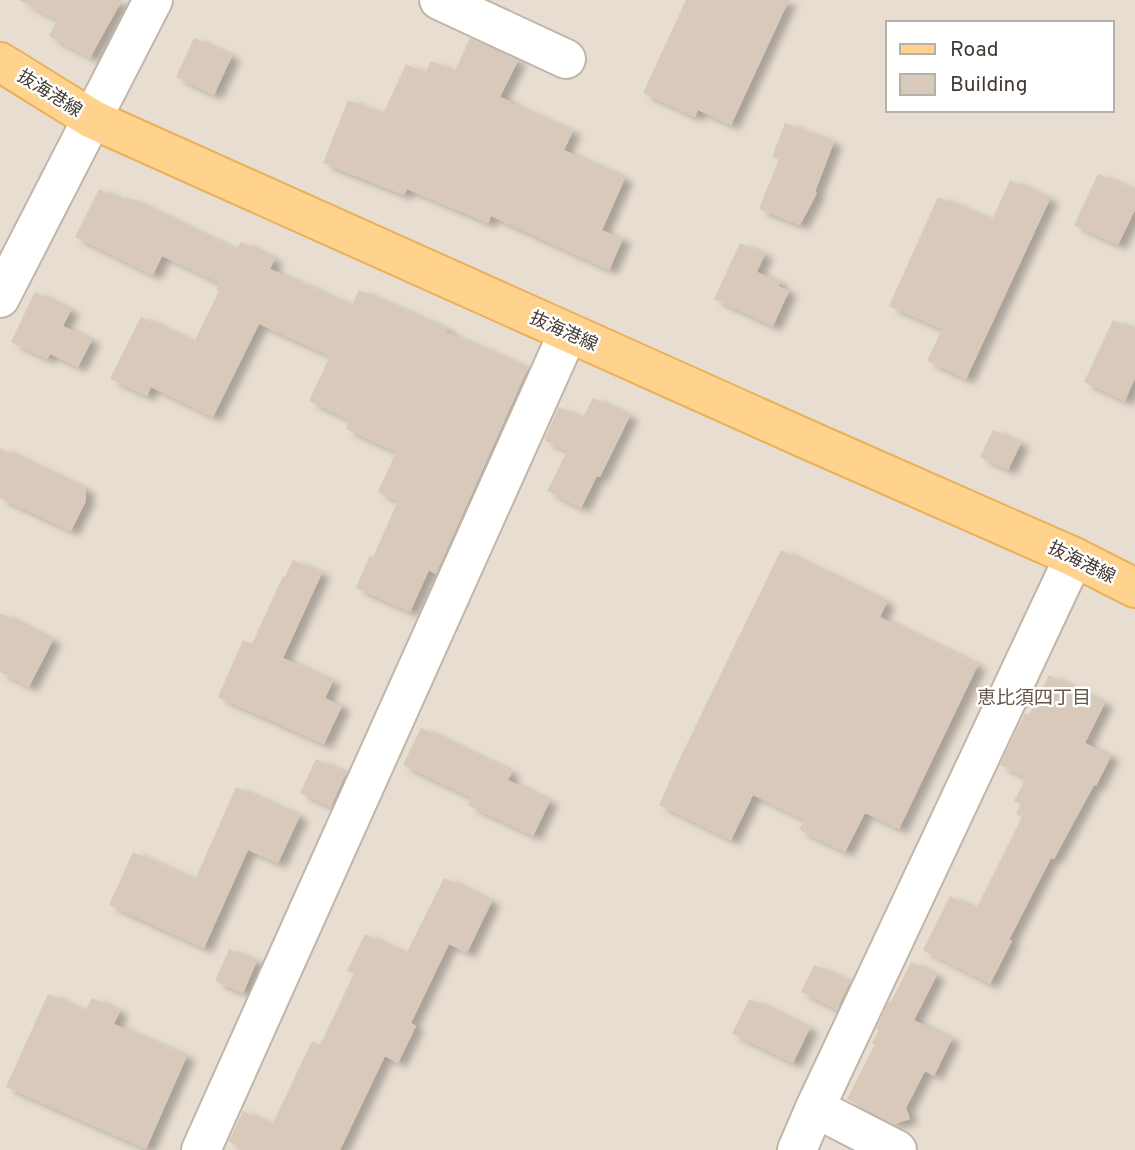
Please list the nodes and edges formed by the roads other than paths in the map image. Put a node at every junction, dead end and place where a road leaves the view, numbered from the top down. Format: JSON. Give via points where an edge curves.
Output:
{"nodes":[{"id":1,"x":153,"y":0,"type":"edge"},
{"id":2,"x":439,"y":0,"type":"edge"},
{"id":3,"x":566,"y":59,"type":"dead end"},
{"id":4,"x":0,"y":62,"type":"edge"},
{"id":5,"x":92,"y":119,"type":"junction"},
{"id":6,"x":0,"y":298,"type":"edge"},
{"id":7,"x":568,"y":332,"type":"junction"},
{"id":8,"x":1074,"y":557,"type":"junction"},
{"id":9,"x":1135,"y":588,"type":"edge"},
{"id":10,"x":815,"y":1108,"type":"junction"},
{"id":11,"x":201,"y":1150,"type":"edge"},
{"id":12,"x":797,"y":1150,"type":"edge"},
{"id":13,"x":897,"y":1150,"type":"edge"}],
"edges":[{"from":1,"to":5,"type":"street"},
{"from":2,"to":3,"type":"street"},
{"from":4,"to":5,"type":"main road","name":"抜海港線"},
{"from":5,"to":6,"type":"street"},
{"from":5,"to":7,"type":"main road","name":"抜海港線"},
{"from":7,"to":8,"type":"main road","name":"抜海港線"},
{"from":7,"to":11,"type":"street"},
{"from":8,"to":9,"type":"main road","name":"抜海港線"},
{"from":8,"to":10,"type":"street"},
{"from":10,"to":12,"type":"street"},
{"from":10,"to":13,"type":"street"}]}
